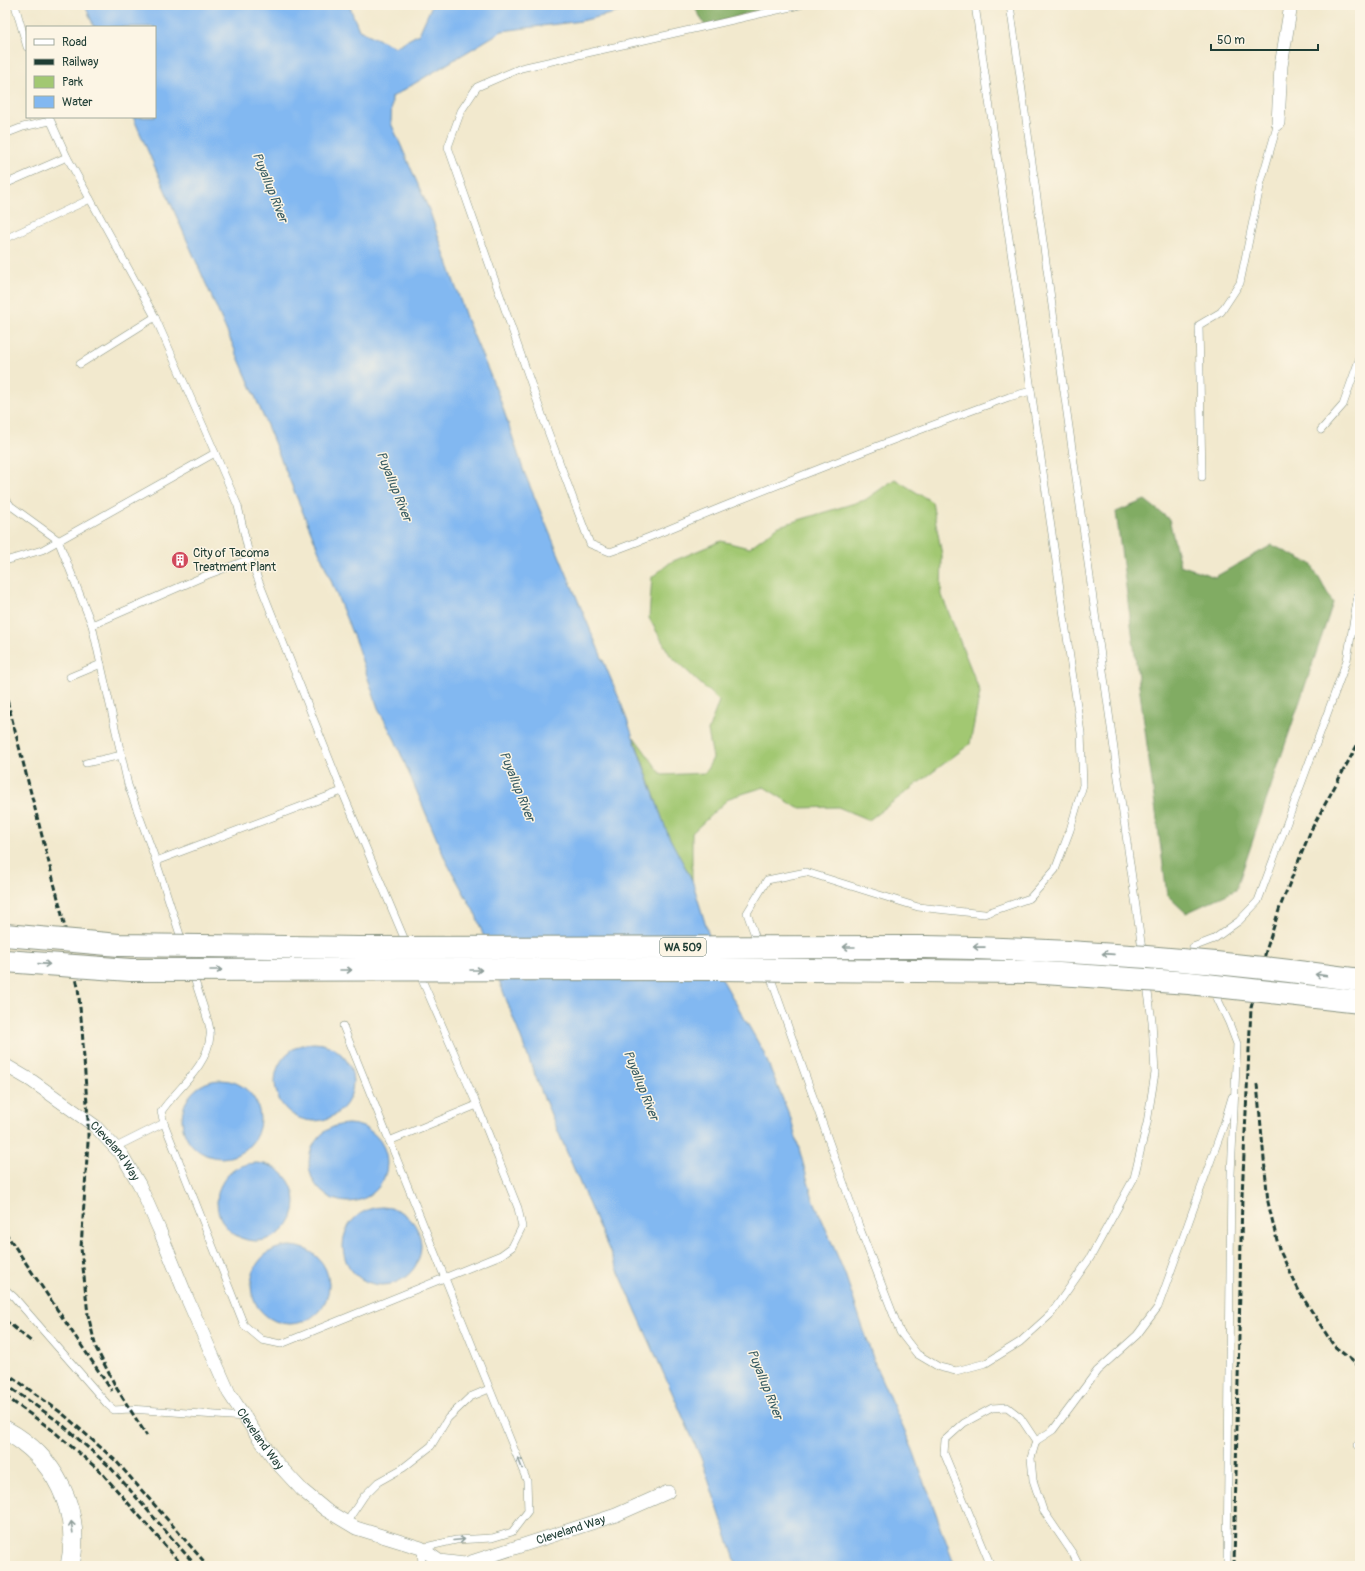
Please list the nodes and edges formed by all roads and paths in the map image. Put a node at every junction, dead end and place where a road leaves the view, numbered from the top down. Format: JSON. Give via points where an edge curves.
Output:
{"nodes":[{"id":1,"x":15,"y":5,"type":"edge"},
{"id":2,"x":800,"y":5,"type":"edge"},
{"id":3,"x":975,"y":5,"type":"edge"},
{"id":4,"x":1010,"y":5,"type":"edge"},
{"id":5,"x":1291,"y":5,"type":"edge"},
{"id":6,"x":26,"y":44,"type":"edge"},
{"id":7,"x":50,"y":119,"type":"edge"},
{"id":8,"x":1278,"y":123,"type":"joint"},
{"id":9,"x":5,"y":134,"type":"edge"},
{"id":10,"x":67,"y":157,"type":"junction"},
{"id":11,"x":5,"y":184,"type":"edge"},
{"id":12,"x":90,"y":199,"type":"junction"},
{"id":13,"x":5,"y":239,"type":"edge"},
{"id":14,"x":155,"y":317,"type":"junction"},
{"id":15,"x":1360,"y":357,"type":"edge"},
{"id":16,"x":80,"y":364,"type":"dead end"},
{"id":17,"x":1031,"y":391,"type":"junction"},
{"id":18,"x":1321,"y":430,"type":"dead end"},
{"id":19,"x":215,"y":453,"type":"junction"},
{"id":20,"x":1202,"y":477,"type":"dead end"},
{"id":21,"x":5,"y":498,"type":"edge"},
{"id":22,"x":58,"y":540,"type":"junction"},
{"id":23,"x":250,"y":559,"type":"junction"},
{"id":24,"x":5,"y":561,"type":"edge"},
{"id":25,"x":1360,"y":583,"type":"edge"},
{"id":26,"x":92,"y":625,"type":"junction"},
{"id":27,"x":101,"y":664,"type":"junction"},
{"id":28,"x":70,"y":677,"type":"dead end"},
{"id":29,"x":122,"y":755,"type":"junction"},
{"id":30,"x":86,"y":763,"type":"dead end"},
{"id":31,"x":342,"y":791,"type":"junction"},
{"id":32,"x":156,"y":861,"type":"junction"},
{"id":33,"x":5,"y":934,"type":"edge"},
{"id":34,"x":411,"y":954,"type":"dead end"},
{"id":35,"x":763,"y":958,"type":"dead end"},
{"id":36,"x":5,"y":961,"type":"edge"},
{"id":37,"x":414,"y":961,"type":"dead end"},
{"id":38,"x":766,"y":965,"type":"dead end"},
{"id":39,"x":1360,"y":980,"type":"edge"},
{"id":40,"x":1360,"y":1002,"type":"edge"},
{"id":41,"x":343,"y":1026,"type":"dead end"},
{"id":42,"x":5,"y":1065,"type":"edge"},
{"id":43,"x":1235,"y":1085,"type":"junction"},
{"id":44,"x":477,"y":1105,"type":"junction"},
{"id":45,"x":164,"y":1123,"type":"junction"},
{"id":46,"x":389,"y":1141,"type":"junction"},
{"id":47,"x":116,"y":1147,"type":"junction"},
{"id":48,"x":444,"y":1278,"type":"junction"},
{"id":49,"x":5,"y":1289,"type":"edge"},
{"id":50,"x":489,"y":1389,"type":"junction"},
{"id":51,"x":245,"y":1417,"type":"junction"},
{"id":52,"x":5,"y":1430,"type":"edge"},
{"id":53,"x":1036,"y":1441,"type":"junction"},
{"id":54,"x":668,"y":1492,"type":"dead end"},
{"id":55,"x":346,"y":1523,"type":"junction"},
{"id":56,"x":421,"y":1548,"type":"junction"},
{"id":57,"x":70,"y":1566,"type":"edge"},
{"id":58,"x":422,"y":1566,"type":"edge"},
{"id":59,"x":991,"y":1566,"type":"edge"},
{"id":60,"x":1079,"y":1566,"type":"edge"},
{"id":61,"x":1227,"y":1566,"type":"edge"}],
"edges":[{"from":1,"to":6,"type":"lane"},
{"from":2,"to":17,"type":"lane","via":[[521,68],[477,87],[461,111],[448,147],[590,544],[610,552],[873,447]]},
{"from":3,"to":17,"type":"lane"},
{"from":4,"to":38,"type":"lane","via":[[1152,1021],[1155,1073],[1134,1178],[1090,1258],[1051,1314],[1020,1342],[986,1363],[956,1370],[939,1367],[918,1354],[900,1332],[859,1226]]},
{"from":5,"to":8,"type":"street","via":[[1281,66]]},
{"from":7,"to":9,"type":"lane"},
{"from":7,"to":10,"type":"lane"},
{"from":8,"to":20,"type":"lane","via":[[1261,182],[1240,283],[1222,312],[1199,325]]},
{"from":10,"to":11,"type":"lane"},
{"from":10,"to":12,"type":"lane"},
{"from":12,"to":13,"type":"lane"},
{"from":12,"to":14,"type":"lane"},
{"from":14,"to":16,"type":"lane"},
{"from":14,"to":19,"type":"lane"},
{"from":15,"to":18,"type":"lane","via":[[1343,405]]},
{"from":17,"to":35,"type":"lane","via":[[1081,733],[1083,785],[1070,830],[1054,870],[1030,898],[984,914],[918,907],[806,872],[767,880],[748,913]]},
{"from":19,"to":22,"type":"lane"},
{"from":19,"to":23,"type":"lane","via":[[238,506]]},
{"from":21,"to":22,"type":"lane","via":[[11,506]]},
{"from":22,"to":24,"type":"lane","via":[[42,550]]},
{"from":22,"to":26,"type":"lane"},
{"from":23,"to":26,"type":"lane"},
{"from":23,"to":31,"type":"lane"},
{"from":25,"to":43,"type":"lane","via":[[1347,660],[1258,901],[1233,926],[1214,939],[1193,947],[1238,1044]]},
{"from":26,"to":27,"type":"lane"},
{"from":27,"to":28,"type":"lane"},
{"from":27,"to":29,"type":"lane"},
{"from":29,"to":30,"type":"lane"},
{"from":29,"to":32,"type":"lane","via":[[128,785]]},
{"from":31,"to":32,"type":"lane"},
{"from":31,"to":34,"type":"lane"},
{"from":32,"to":45,"type":"lane","via":[[208,1020],[210,1036],[198,1066],[161,1112]]},
{"from":39,"to":33,"type":"highway","number":"WA 509","one_way":true,"bridge":true,"via":[[1222,963],[1003,948],[320,948],[119,945]]},
{"from":36,"to":40,"type":"highway","number":"WA 509","one_way":true,"bridge":true,"via":[[138,970],[724,969],[1030,972],[1189,983]]},
{"from":37,"to":44,"type":"lane"},
{"from":41,"to":46,"type":"lane"},
{"from":42,"to":47,"type":"street","name":"Cleveland Way","via":[[96,1126]]},
{"from":43,"to":53,"type":"lane","via":[[1224,1124],[1158,1307],[1137,1336],[1097,1371],[1053,1430]]},
{"from":43,"to":61,"type":"lane","via":[[1231,1174]]},
{"from":44,"to":46,"type":"lane"},
{"from":44,"to":48,"type":"lane","via":[[518,1208],[522,1227],[512,1247],[501,1255]]},
{"from":45,"to":47,"type":"lane"},
{"from":45,"to":48,"type":"lane","via":[[244,1325],[262,1340],[281,1344]]},
{"from":46,"to":48,"type":"lane"},
{"from":47,"to":51,"type":"street","name":"Cleveland Way","via":[[139,1184],[229,1393]]},
{"from":48,"to":50,"type":"lane"},
{"from":49,"to":51,"type":"lane","via":[[114,1410]]},
{"from":50,"to":55,"type":"lane","via":[[470,1397],[448,1418],[432,1446],[403,1468],[378,1482],[364,1496]]},
{"from":56,"to":50,"type":"lane","one_way":true,"via":[[456,1540],[492,1538],[512,1532],[528,1511],[527,1481]]},
{"from":51,"to":55,"type":"street","name":"Cleveland Way","via":[[278,1463],[302,1490]]},
{"from":57,"to":52,"type":"main road","one_way":true,"via":[[73,1535],[64,1494],[56,1478],[33,1448]]},
{"from":53,"to":59,"type":"lane","via":[[1020,1417],[1007,1407],[992,1408],[964,1423],[945,1440],[944,1453]]},
{"from":53,"to":60,"type":"lane","via":[[1031,1458],[1033,1480],[1043,1510]]},
{"from":54,"to":56,"type":"street","name":"Cleveland Way","via":[[616,1515],[465,1564],[439,1561]]},
{"from":55,"to":56,"type":"street","name":"Cleveland Way"},
{"from":56,"to":58,"type":"lane"}]}
